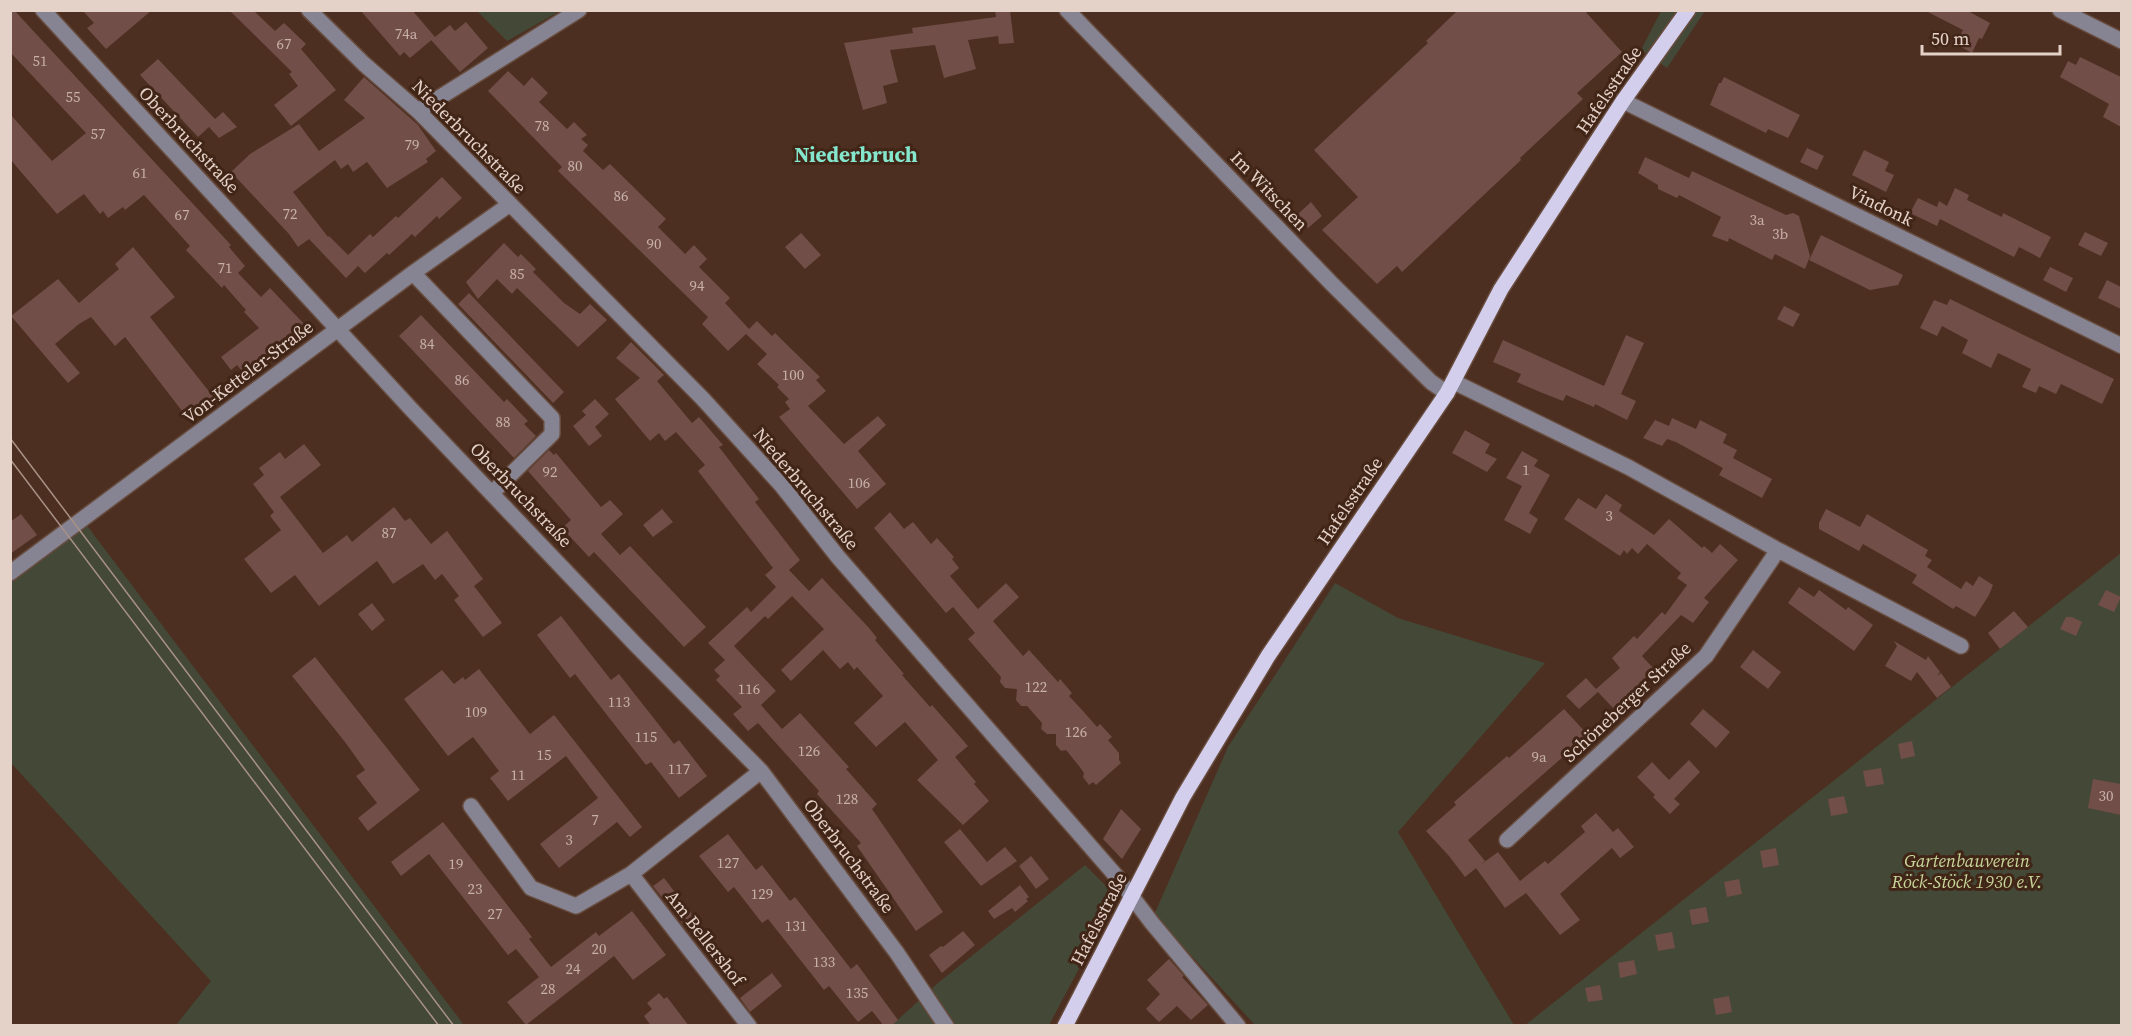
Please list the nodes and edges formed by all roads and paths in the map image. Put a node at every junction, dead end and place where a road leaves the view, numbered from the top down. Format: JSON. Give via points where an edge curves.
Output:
{"nodes":[{"id":1,"x":43,"y":10,"type":"edge"},
{"id":2,"x":309,"y":10,"type":"edge"},
{"id":3,"x":579,"y":10,"type":"edge"},
{"id":4,"x":1067,"y":10,"type":"edge"},
{"id":5,"x":1688,"y":10,"type":"edge"},
{"id":6,"x":2060,"y":10,"type":"edge"},
{"id":7,"x":2121,"y":41,"type":"edge"},
{"id":8,"x":1623,"y":101,"type":"junction"},
{"id":9,"x":418,"y":111,"type":"junction"},
{"id":10,"x":510,"y":204,"type":"junction"},
{"id":11,"x":413,"y":273,"type":"junction"},
{"id":12,"x":337,"y":329,"type":"junction"},
{"id":13,"x":2121,"y":346,"type":"edge"},
{"id":14,"x":1450,"y":388,"type":"junction"},
{"id":15,"x":492,"y":493,"type":"junction"},
{"id":16,"x":1778,"y":550,"type":"junction"},
{"id":17,"x":10,"y":573,"type":"edge"},
{"id":18,"x":1961,"y":646,"type":"dead end"},
{"id":19,"x":761,"y":771,"type":"junction"},
{"id":20,"x":471,"y":806,"type":"dead end"},
{"id":21,"x":1507,"y":840,"type":"dead end"},
{"id":22,"x":631,"y":874,"type":"junction"},
{"id":23,"x":1132,"y":897,"type":"junction"},
{"id":24,"x":749,"y":1026,"type":"edge"},
{"id":25,"x":946,"y":1026,"type":"edge"},
{"id":26,"x":1065,"y":1026,"type":"edge"},
{"id":27,"x":1238,"y":1026,"type":"edge"}],
"edges":[{"from":1,"to":12,"type":"street","name":"Oberbruchstraße"},
{"from":2,"to":9,"type":"street","name":"Niederbruchstraße"},
{"from":3,"to":9,"type":"street"},
{"from":4,"to":14,"type":"street","name":"Im Witschen","via":[[1431,382]]},
{"from":5,"to":8,"type":"main road","name":"Hafelsstraße"},
{"from":6,"to":7,"type":"street"},
{"from":8,"to":13,"type":"street","name":"Vindonk"},
{"from":8,"to":14,"type":"main road","name":"Hafelsstraße","via":[[1501,289]]},
{"from":9,"to":10,"type":"street","name":"Niederbruchstraße"},
{"from":10,"to":11,"type":"street","name":"Von-Ketteler-Straße"},
{"from":10,"to":23,"type":"street","name":"Niederbruchstraße","via":[[703,399],[782,486],[838,557]]},
{"from":11,"to":12,"type":"street","name":"Von-Ketteler-Straße"},
{"from":11,"to":15,"type":"street","via":[[552,418],[552,434]]},
{"from":12,"to":15,"type":"street","name":"Oberbruchstraße"},
{"from":12,"to":17,"type":"street","name":"Von-Ketteler-Straße"},
{"from":14,"to":16,"type":"street","via":[[1628,467]]},
{"from":14,"to":23,"type":"main road","name":"Hafelsstraße","via":[[1268,656],[1183,797]]},
{"from":15,"to":19,"type":"street","name":"Oberbruchstraße"},
{"from":16,"to":18,"type":"street"},
{"from":16,"to":21,"type":"street","name":"Schöneberger Straße","via":[[1706,656]]},
{"from":19,"to":22,"type":"street"},
{"from":19,"to":25,"type":"street","name":"Oberbruchstraße","via":[[897,953]]},
{"from":20,"to":22,"type":"street","via":[[531,888],[576,906]]},
{"from":22,"to":24,"type":"street","name":"Am Bellershof"},
{"from":23,"to":26,"type":"main road","name":"Hafelsstraße"},
{"from":23,"to":27,"type":"street","name":"Niederbruchstraße"}]}
